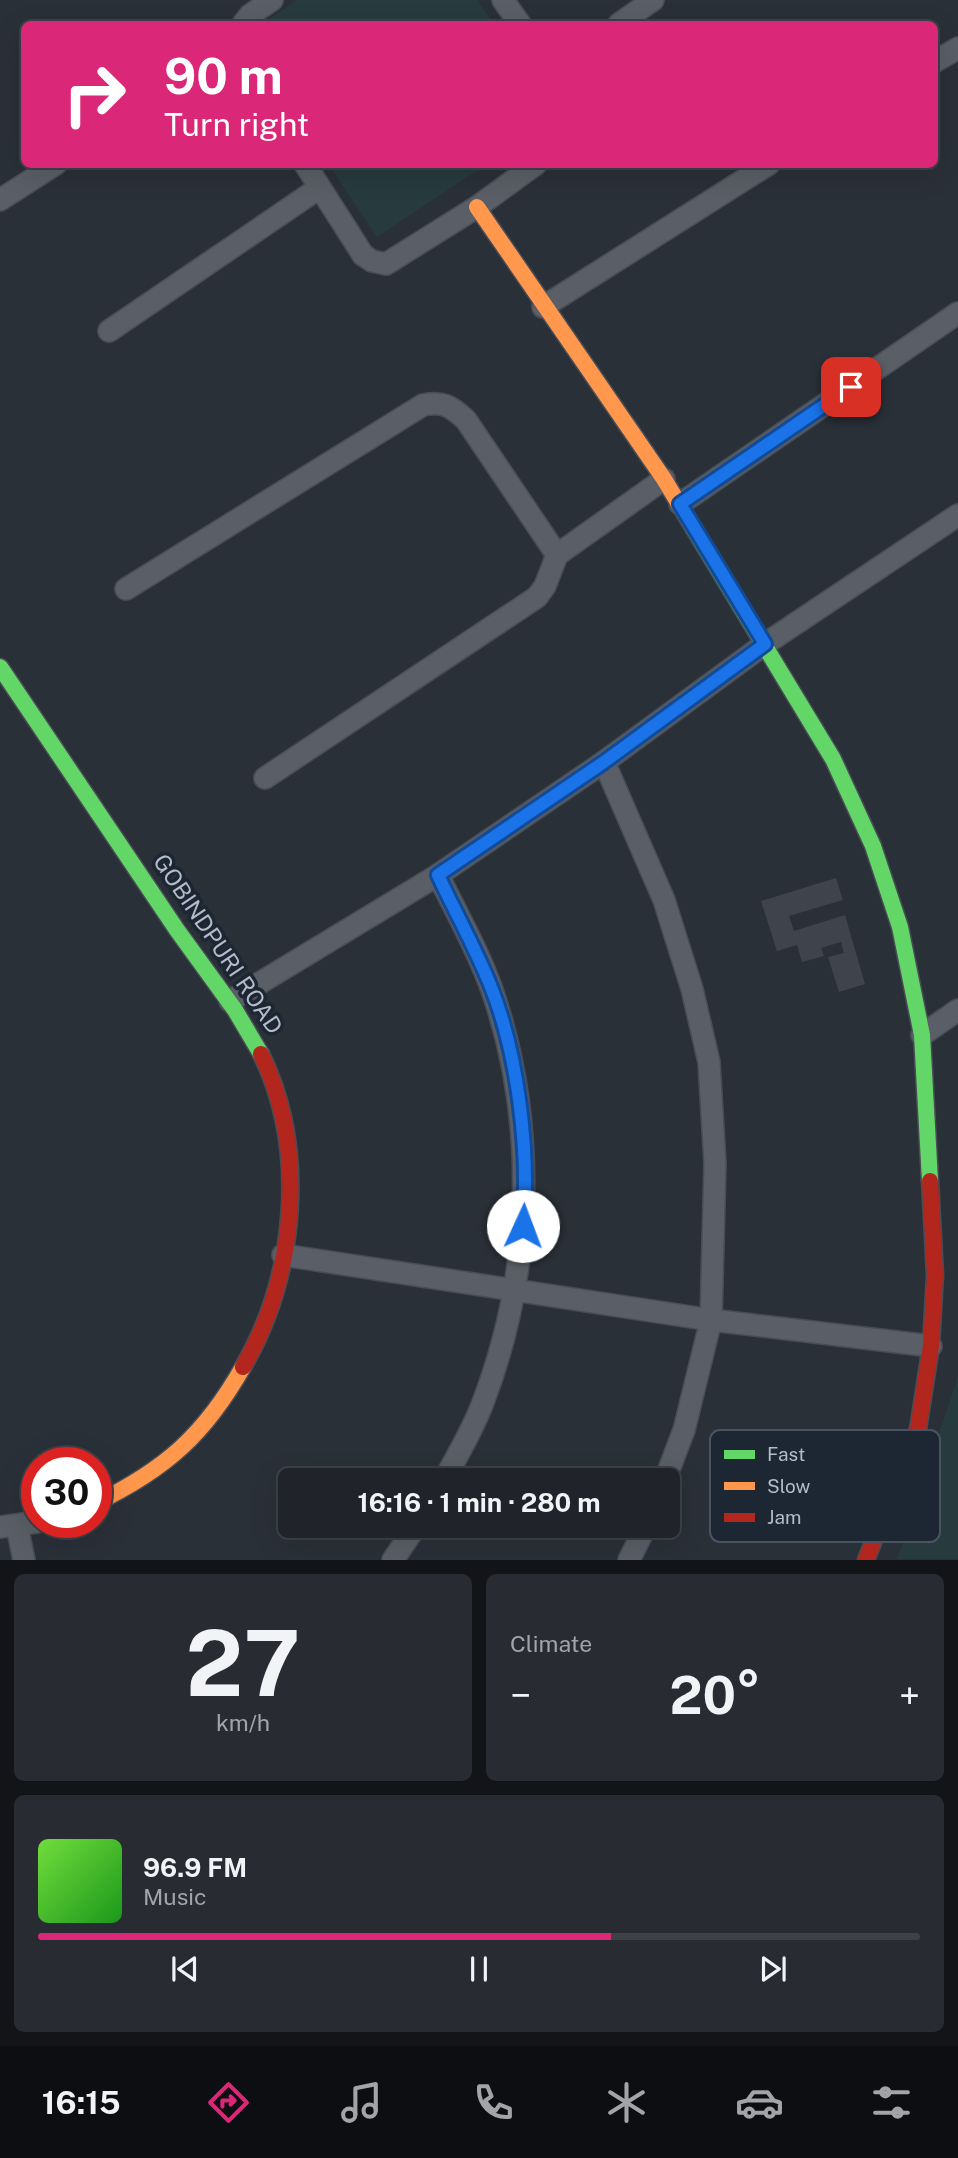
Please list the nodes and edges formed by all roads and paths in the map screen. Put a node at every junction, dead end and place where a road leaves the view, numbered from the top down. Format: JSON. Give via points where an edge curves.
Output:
{"nodes":[{"id":1,"x":272,"y":0,"type":"edge"},
{"id":2,"x":503,"y":0,"type":"edge"},
{"id":3,"x":653,"y":0,"type":"edge"},
{"id":4,"x":245,"y":21,"type":"edge"},
{"id":5,"x":518,"y":21,"type":"edge"},
{"id":6,"x":623,"y":21,"type":"edge"},
{"id":7,"x":958,"y":48,"type":"edge"},
{"id":8,"x":938,"y":60,"type":"edge"},
{"id":9,"x":50,"y":168,"type":"edge"},
{"id":10,"x":307,"y":168,"type":"edge"},
{"id":11,"x":531,"y":168,"type":"edge"},
{"id":12,"x":763,"y":168,"type":"edge"},
{"id":13,"x":319,"y":188,"type":"junction"},
{"id":14,"x":0,"y":200,"type":"edge"},
{"id":15,"x":477,"y":207,"type":"junction"},
{"id":16,"x":543,"y":307,"type":"junction"},
{"id":17,"x":958,"y":313,"type":"edge"},
{"id":18,"x":109,"y":331,"type":"dead end"},
{"id":19,"x":664,"y":479,"type":"junction"},
{"id":20,"x":680,"y":504,"type":"junction"},
{"id":21,"x":958,"y":515,"type":"edge"},
{"id":22,"x":557,"y":555,"type":"junction"},
{"id":23,"x":126,"y":589,"type":"dead end"},
{"id":24,"x":765,"y":644,"type":"junction"},
{"id":25,"x":0,"y":667,"type":"edge"},
{"id":26,"x":604,"y":762,"type":"junction"},
{"id":27,"x":265,"y":778,"type":"dead end"},
{"id":28,"x":438,"y":875,"type":"junction"},
{"id":29,"x":230,"y":1001,"type":"junction"},
{"id":30,"x":954,"y":1021,"type":"edge"},
{"id":31,"x":922,"y":1035,"type":"junction"},
{"id":32,"x":283,"y":1255,"type":"junction"},
{"id":33,"x":516,"y":1291,"type":"junction"},
{"id":34,"x":711,"y":1320,"type":"junction"},
{"id":35,"x":931,"y":1346,"type":"junction"},
{"id":36,"x":918,"y":1430,"type":"edge"},
{"id":37,"x":450,"y":1468,"type":"edge"},
{"id":38,"x":669,"y":1468,"type":"edge"},
{"id":39,"x":112,"y":1496,"type":"edge"},
{"id":40,"x":18,"y":1525,"type":"edge"},
{"id":41,"x":408,"y":1538,"type":"edge"},
{"id":42,"x":640,"y":1538,"type":"edge"},
{"id":43,"x":873,"y":1542,"type":"edge"},
{"id":44,"x":24,"y":1559,"type":"edge"},
{"id":45,"x":393,"y":1559,"type":"edge"},
{"id":46,"x":629,"y":1559,"type":"edge"},
{"id":47,"x":866,"y":1559,"type":"edge"}],
"edges":[{"from":1,"to":4,"type":"street"},
{"from":2,"to":5,"type":"street"},
{"from":3,"to":6,"type":"street"},
{"from":7,"to":8,"type":"street"},
{"from":9,"to":14,"type":"street"},
{"from":10,"to":13,"type":"street"},
{"from":11,"to":15,"type":"street"},
{"from":12,"to":16,"type":"street"},
{"from":13,"to":15,"type":"street","via":[[362,254],[386,264]]},
{"from":13,"to":18,"type":"street"},
{"from":15,"to":16,"type":"street"},
{"from":16,"to":19,"type":"street"},
{"from":17,"to":20,"type":"street"},
{"from":19,"to":20,"type":"street"},
{"from":19,"to":22,"type":"street"},
{"from":20,"to":24,"type":"street"},
{"from":21,"to":24,"type":"street"},
{"from":22,"to":23,"type":"street","via":[[466,420],[438,402],[423,405]]},
{"from":22,"to":27,"type":"street","via":[[537,597]]},
{"from":24,"to":26,"type":"street"},
{"from":24,"to":31,"type":"street","via":[[833,760],[873,846],[900,927]]},
{"from":25,"to":29,"type":"street","name":"GOBINDPURI ROAD"},
{"from":26,"to":28,"type":"street"},
{"from":26,"to":34,"type":"street","via":[[664,900],[709,1062],[715,1163]]},
{"from":28,"to":29,"type":"street"},
{"from":28,"to":33,"type":"street","via":[[491,988],[508,1045],[521,1121],[525,1205]]},
{"from":29,"to":32,"type":"street","name":"GOBINDPURI ROAD","via":[[265,1061],[285,1124],[292,1184]]},
{"from":30,"to":31,"type":"street"},
{"from":31,"to":35,"type":"street","via":[[935,1275]]},
{"from":32,"to":33,"type":"street"},
{"from":32,"to":39,"type":"street","name":"GOBINDPURI ROAD","via":[[270,1315],[240,1379],[195,1437],[139,1483]]},
{"from":33,"to":34,"type":"street"},
{"from":33,"to":37,"type":"street","via":[[482,1405]]},
{"from":34,"to":35,"type":"street"},
{"from":34,"to":38,"type":"street","via":[[684,1430]]},
{"from":35,"to":36,"type":"street"},
{"from":40,"to":44,"type":"street"},
{"from":41,"to":45,"type":"street"},
{"from":42,"to":46,"type":"street"},
{"from":43,"to":47,"type":"street"}]}
